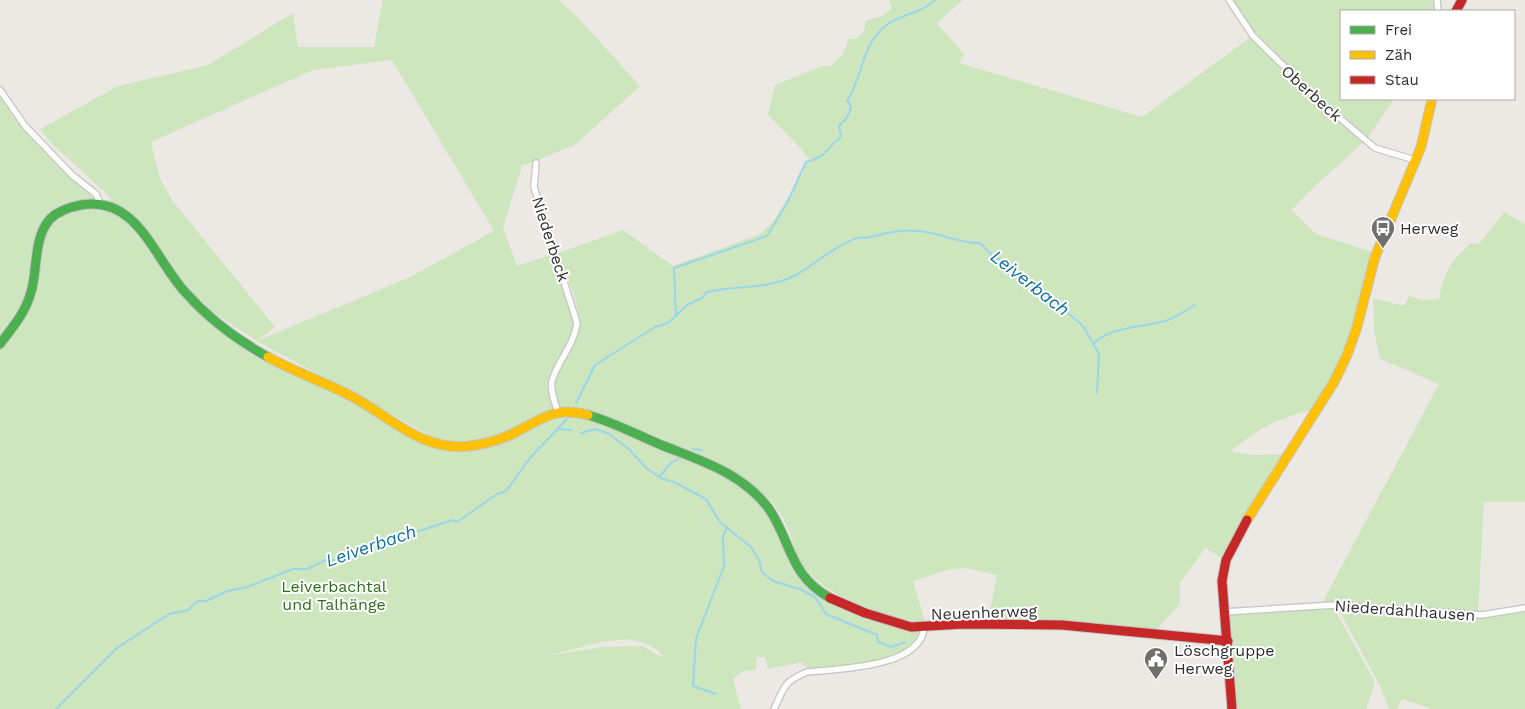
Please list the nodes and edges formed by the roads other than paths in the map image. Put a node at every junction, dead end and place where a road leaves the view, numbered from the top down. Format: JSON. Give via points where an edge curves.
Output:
{"nodes":[{"id":1,"x":1228,"y":0,"type":"edge"},
{"id":2,"x":0,"y":90,"type":"edge"},
{"id":3,"x":1432,"y":100,"type":"edge"},
{"id":4,"x":1415,"y":160,"type":"junction"},
{"id":5,"x":536,"y":163,"type":"dead end"},
{"id":6,"x":100,"y":203,"type":"junction"},
{"id":7,"x":0,"y":344,"type":"edge"},
{"id":8,"x":558,"y":412,"type":"junction"},
{"id":9,"x":1525,"y":608,"type":"edge"},
{"id":10,"x":1224,"y":612,"type":"junction"},
{"id":11,"x":924,"y":627,"type":"junction"},
{"id":12,"x":1228,"y":641,"type":"junction"},
{"id":13,"x":774,"y":709,"type":"edge"},
{"id":14,"x":1232,"y":709,"type":"edge"}],
"edges":[{"from":1,"to":4,"type":"street","name":"Oberbeck","via":[[1270,56],[1329,110],[1375,148]]},
{"from":2,"to":6,"type":"street","via":[[25,126],[96,194]]},
{"from":3,"to":4,"type":"street"},
{"from":4,"to":10,"type":"street","via":[[1383,233],[1347,355],[1334,382],[1230,548],[1222,581]]},
{"from":5,"to":8,"type":"street","name":"Niederbeck","via":[[534,187],[575,314],[576,333],[552,381]]},
{"from":6,"to":7,"type":"street","via":[[67,209],[51,218],[44,227],[39,239],[31,294]]},
{"from":6,"to":8,"type":"street","via":[[119,209],[143,234],[184,290],[222,327],[253,349],[370,406],[419,438],[444,446],[484,443],[514,434],[548,414]]},
{"from":8,"to":11,"type":"street","via":[[588,416],[617,425],[732,476],[756,494],[771,511],[793,563],[812,587],[898,624]]},
{"from":9,"to":10,"type":"street","name":"Niederdahlhausen","via":[[1482,615],[1334,605]]},
{"from":10,"to":12,"type":"street"},
{"from":11,"to":12,"type":"street","name":"Neuenherweg","via":[[964,624],[1062,626]]},
{"from":11,"to":13,"type":"street","name":"Neuenherweg","via":[[924,632],[913,646],[902,656],[886,663],[807,672],[795,677],[783,688]]},
{"from":12,"to":14,"type":"street"}]}
